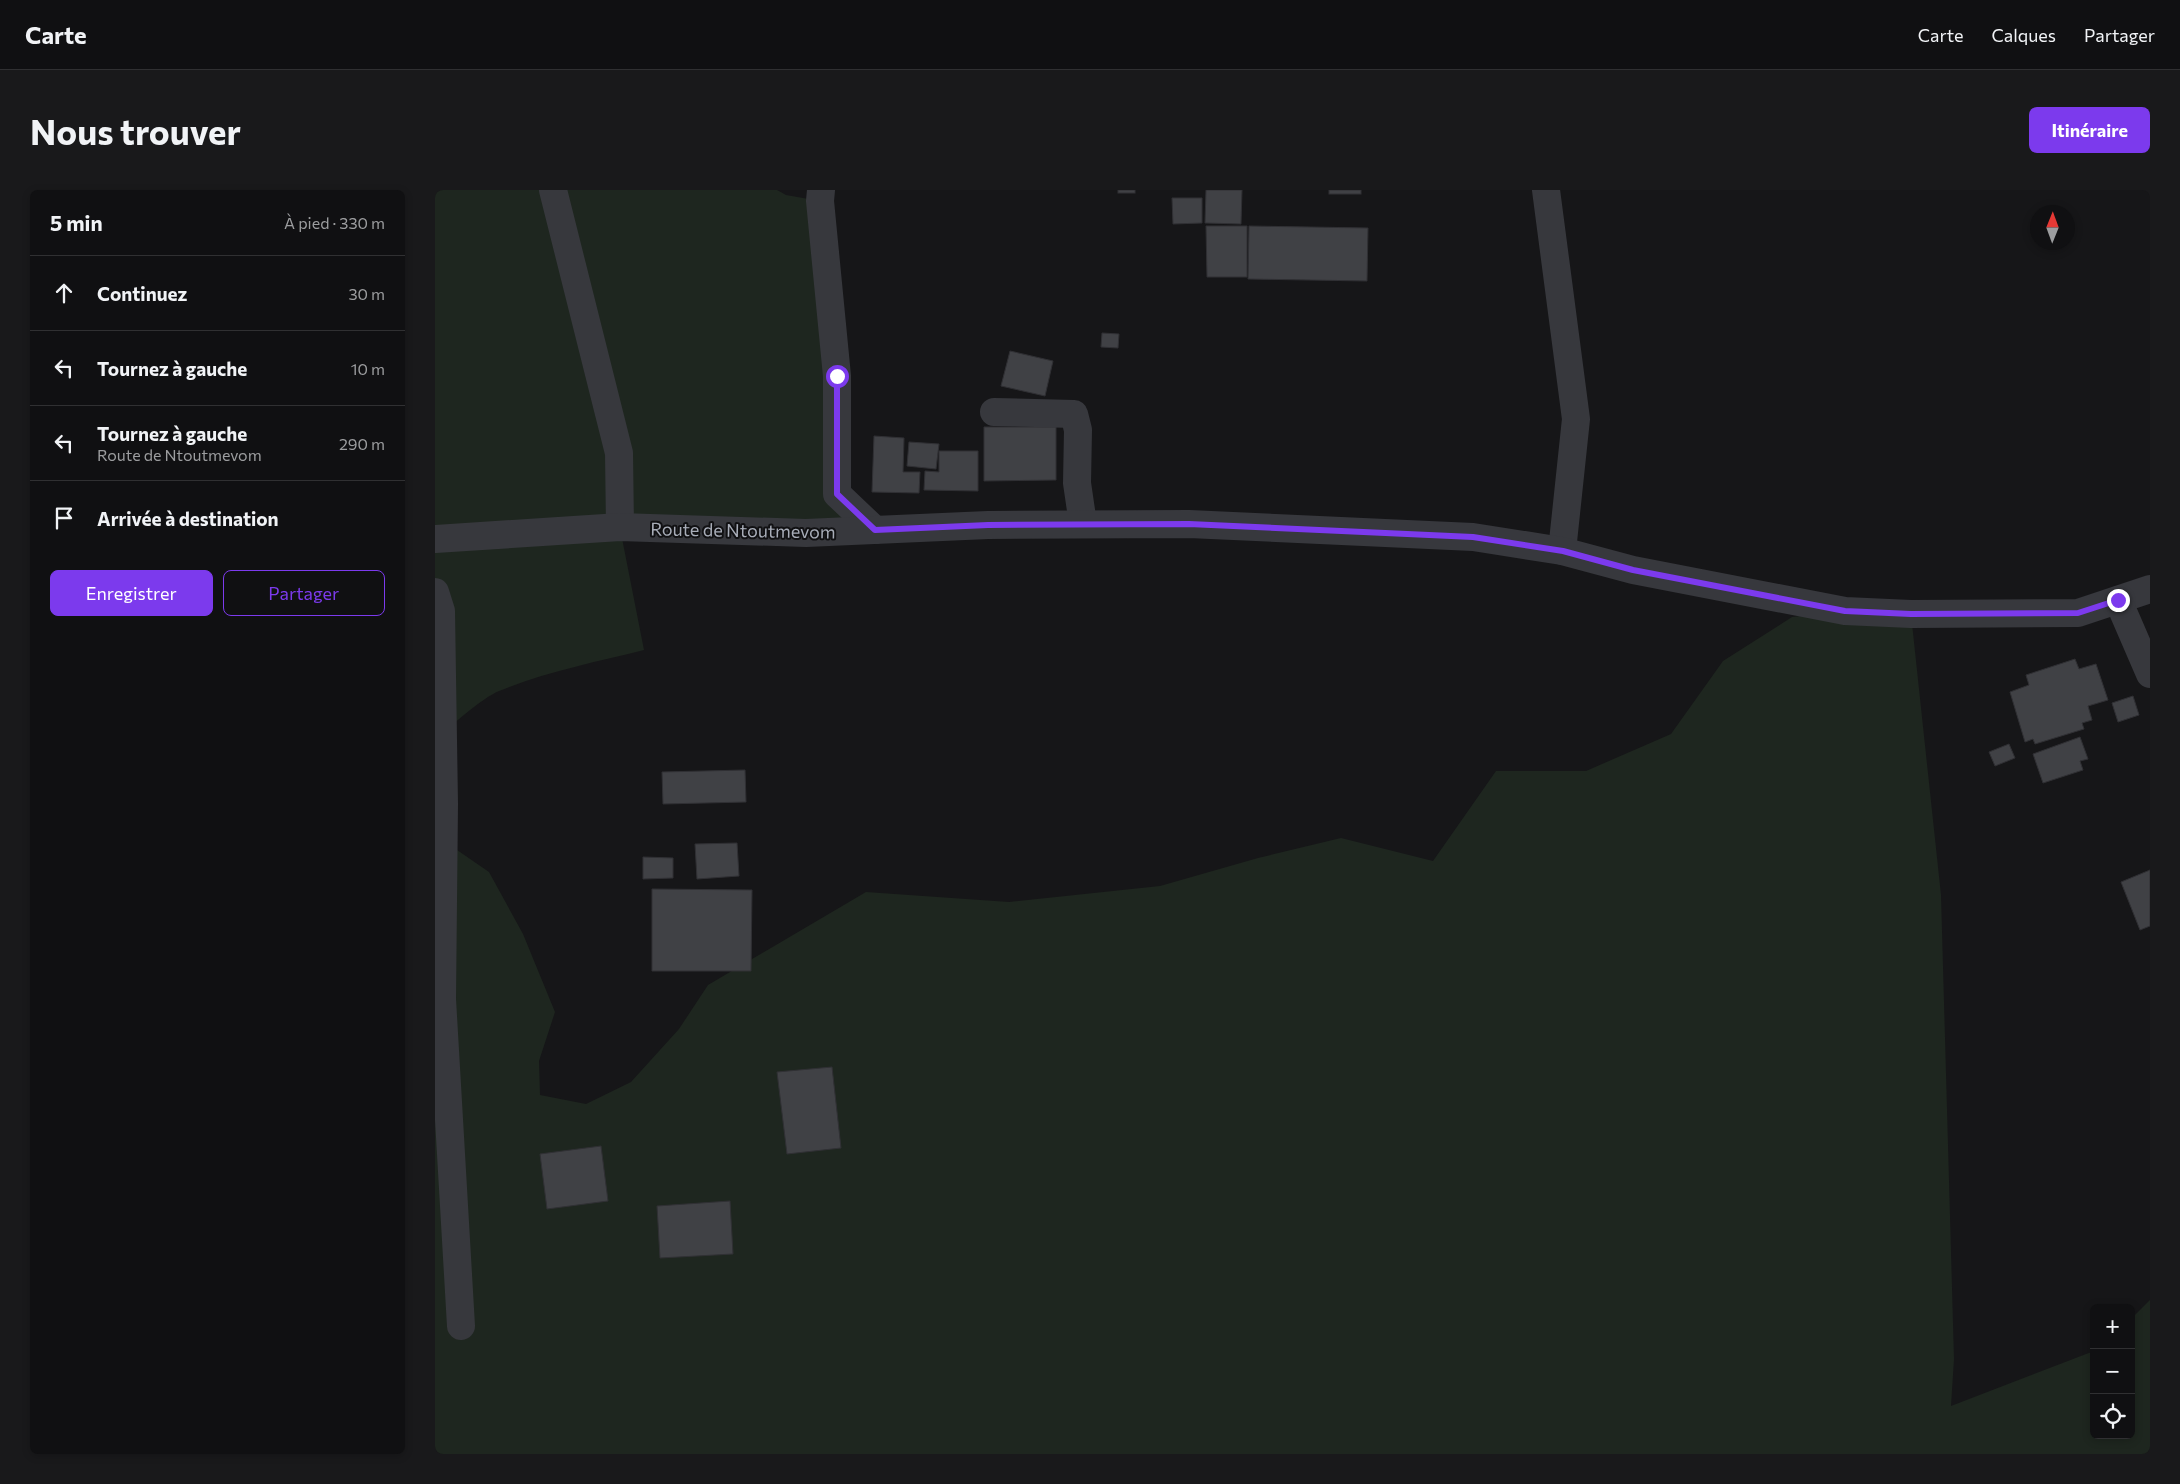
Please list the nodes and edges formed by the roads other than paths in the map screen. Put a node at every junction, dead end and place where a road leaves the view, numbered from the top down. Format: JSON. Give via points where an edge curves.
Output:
{"nodes":[{"id":1,"x":553,"y":190,"type":"edge"},
{"id":2,"x":821,"y":190,"type":"edge"},
{"id":3,"x":1546,"y":190,"type":"edge"},
{"id":4,"x":994,"y":412,"type":"dead end"},
{"id":5,"x":1083,"y":524,"type":"junction"},
{"id":6,"x":620,"y":527,"type":"junction"},
{"id":7,"x":875,"y":530,"type":"junction"},
{"id":8,"x":435,"y":539,"type":"edge"},
{"id":9,"x":1563,"y":551,"type":"junction"},
{"id":10,"x":2150,"y":589,"type":"edge"},
{"id":11,"x":435,"y":592,"type":"edge"},
{"id":12,"x":2118,"y":600,"type":"junction"},
{"id":13,"x":2150,"y":674,"type":"edge"},
{"id":14,"x":461,"y":1326,"type":"dead end"}],
"edges":[{"from":1,"to":6,"type":"street","via":[[619,453]]},
{"from":2,"to":7,"type":"street","via":[[837,376],[837,494]]},
{"from":3,"to":9,"type":"street","via":[[1576,419]]},
{"from":4,"to":5,"type":"street","via":[[1074,414],[1078,430],[1077,483]]},
{"from":5,"to":7,"type":"street","name":"Route de Ntoutmevom"},
{"from":5,"to":9,"type":"street","name":"Route de Ntoutmevom","via":[[1189,524],[1455,536]]},
{"from":6,"to":7,"type":"street","name":"Route de Ntoutmevom","via":[[806,533]]},
{"from":6,"to":8,"type":"street","name":"Route de Ntoutmevom"},
{"from":9,"to":12,"type":"street","name":"Route de Ntoutmevom","via":[[1633,570],[1845,611],[2078,613]]},
{"from":10,"to":12,"type":"street","name":"Route de Ntoutmevom"},
{"from":11,"to":14,"type":"street","via":[[441,611],[442,999]]},
{"from":12,"to":13,"type":"street"}]}
